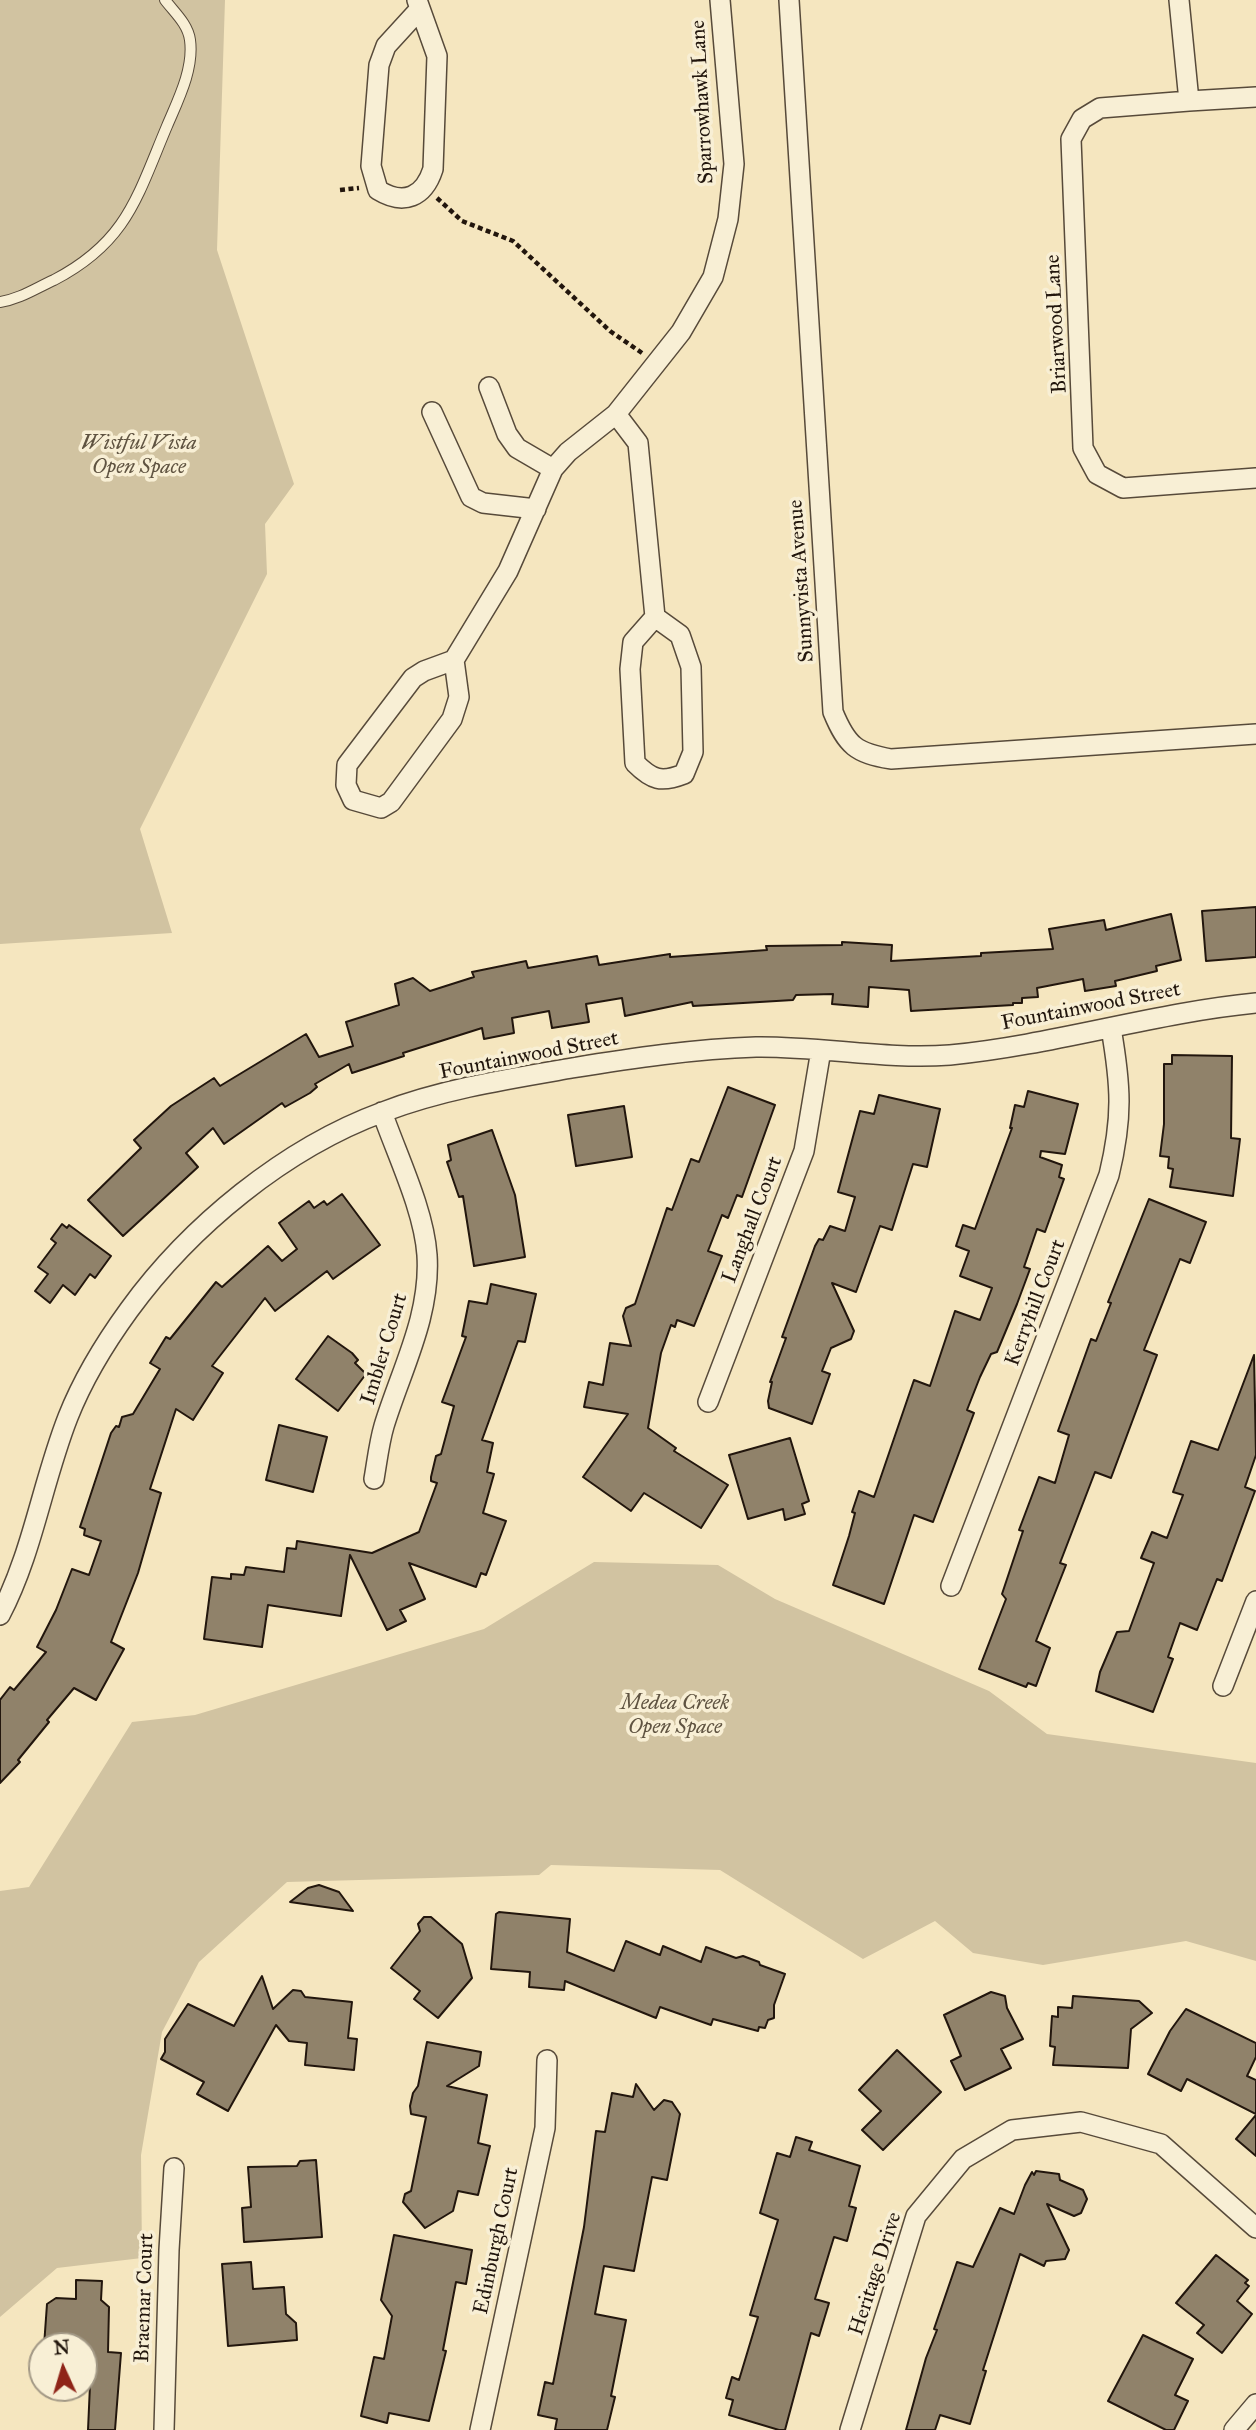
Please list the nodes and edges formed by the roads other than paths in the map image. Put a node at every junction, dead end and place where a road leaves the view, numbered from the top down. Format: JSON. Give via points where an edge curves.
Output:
{"nodes":[{"id":1,"x":165,"y":0,"type":"edge"},
{"id":2,"x":720,"y":0,"type":"edge"},
{"id":3,"x":789,"y":0,"type":"edge"},
{"id":4,"x":1179,"y":0,"type":"edge"},
{"id":5,"x":417,"y":6,"type":"edge"},
{"id":6,"x":1256,"y":97,"type":"edge"},
{"id":7,"x":1189,"y":101,"type":"junction"},
{"id":8,"x":0,"y":302,"type":"edge"},
{"id":9,"x":489,"y":387,"type":"dead end"},
{"id":10,"x":432,"y":412,"type":"dead end"},
{"id":11,"x":616,"y":414,"type":"junction"},
{"id":12,"x":553,"y":469,"type":"junction"},
{"id":13,"x":1256,"y":478,"type":"edge"},
{"id":14,"x":536,"y":509,"type":"junction"},
{"id":15,"x":655,"y":618,"type":"junction"},
{"id":16,"x":454,"y":660,"type":"junction"},
{"id":17,"x":1256,"y":734,"type":"edge"},
{"id":18,"x":1256,"y":1003,"type":"edge"},
{"id":19,"x":1111,"y":1028,"type":"junction"},
{"id":20,"x":821,"y":1050,"type":"junction"},
{"id":21,"x":382,"y":1112,"type":"junction"},
{"id":22,"x":708,"y":1402,"type":"dead end"},
{"id":23,"x":374,"y":1479,"type":"dead end"},
{"id":24,"x":951,"y":1586,"type":"dead end"},
{"id":25,"x":1256,"y":1601,"type":"edge"},
{"id":26,"x":0,"y":1615,"type":"edge"},
{"id":27,"x":1223,"y":1686,"type":"dead end"},
{"id":28,"x":547,"y":2060,"type":"dead end"},
{"id":29,"x":174,"y":2168,"type":"dead end"},
{"id":30,"x":1256,"y":2228,"type":"edge"},
{"id":31,"x":1256,"y":2404,"type":"edge"},
{"id":32,"x":164,"y":2430,"type":"edge"},
{"id":33,"x":480,"y":2430,"type":"edge"},
{"id":34,"x":850,"y":2430,"type":"edge"},
{"id":35,"x":1234,"y":2430,"type":"edge"}],
"edges":[{"from":1,"to":8,"type":"lane","via":[[183,21],[191,52],[185,83],[134,204],[103,248],[83,264]]},
{"from":2,"to":11,"type":"street","name":"Sparrowhawk Lane","via":[[734,164],[729,219],[713,277],[681,332]]},
{"from":3,"to":17,"type":"street","name":"Sunnyvista Avenue","via":[[833,712],[843,737],[864,754],[891,759]]},
{"from":4,"to":7,"type":"street"},
{"from":5,"to":5,"type":"street","via":[[386,46],[379,65],[371,166],[378,190],[392,199],[411,197],[428,186],[433,169],[437,55]]},
{"from":6,"to":7,"type":"street","name":"Briarwood Lane"},
{"from":7,"to":13,"type":"street","name":"Briarwood Lane","via":[[1100,108],[1082,119],[1071,139],[1083,448],[1097,474],[1123,488]]},
{"from":9,"to":12,"type":"street","via":[[517,448]]},
{"from":10,"to":14,"type":"street","via":[[471,497],[483,503]]},
{"from":11,"to":12,"type":"street","name":"Sparrowhawk Lane"},
{"from":11,"to":15,"type":"street","via":[[638,443]]},
{"from":12,"to":14,"type":"street","name":"Sparrowhawk Lane"},
{"from":14,"to":16,"type":"street","name":"Sparrowhawk Lane","via":[[490,605]]},
{"from":15,"to":15,"type":"street","via":[[680,635],[691,667],[693,751],[684,774],[665,781],[649,777],[635,763],[630,669],[634,642]]},
{"from":16,"to":16,"type":"street","via":[[413,678],[347,765],[346,785],[353,800],[382,808],[390,802],[452,719],[459,697]]},
{"from":18,"to":19,"type":"street","name":"Fountainwood Street"},
{"from":19,"to":20,"type":"street","name":"Fountainwood Street","via":[[1023,1047],[945,1055]]},
{"from":19,"to":24,"type":"street","name":"Kerryhill Court","via":[[1122,1105],[1110,1175]]},
{"from":20,"to":21,"type":"street","name":"Fountainwood Street","via":[[759,1047],[634,1059],[489,1082]]},
{"from":20,"to":22,"type":"street","name":"Langhall Court","via":[[804,1151]]},
{"from":21,"to":23,"type":"street","name":"Imbler Court","via":[[422,1227],[428,1284],[422,1318],[383,1429]]},
{"from":21,"to":26,"type":"street","name":"Fountainwood Street","via":[[250,1186],[183,1244],[132,1307],[100,1351],[68,1417],[18,1581]]},
{"from":25,"to":27,"type":"street"},
{"from":28,"to":33,"type":"street","name":"Edinburgh Court","via":[[544,2129]]},
{"from":29,"to":32,"type":"street","name":"Braemar Court"},
{"from":30,"to":34,"type":"street","name":"Heritage Drive","via":[[1161,2144],[1081,2122],[1012,2130],[963,2158],[916,2216]]},
{"from":31,"to":35,"type":"street"}]}
